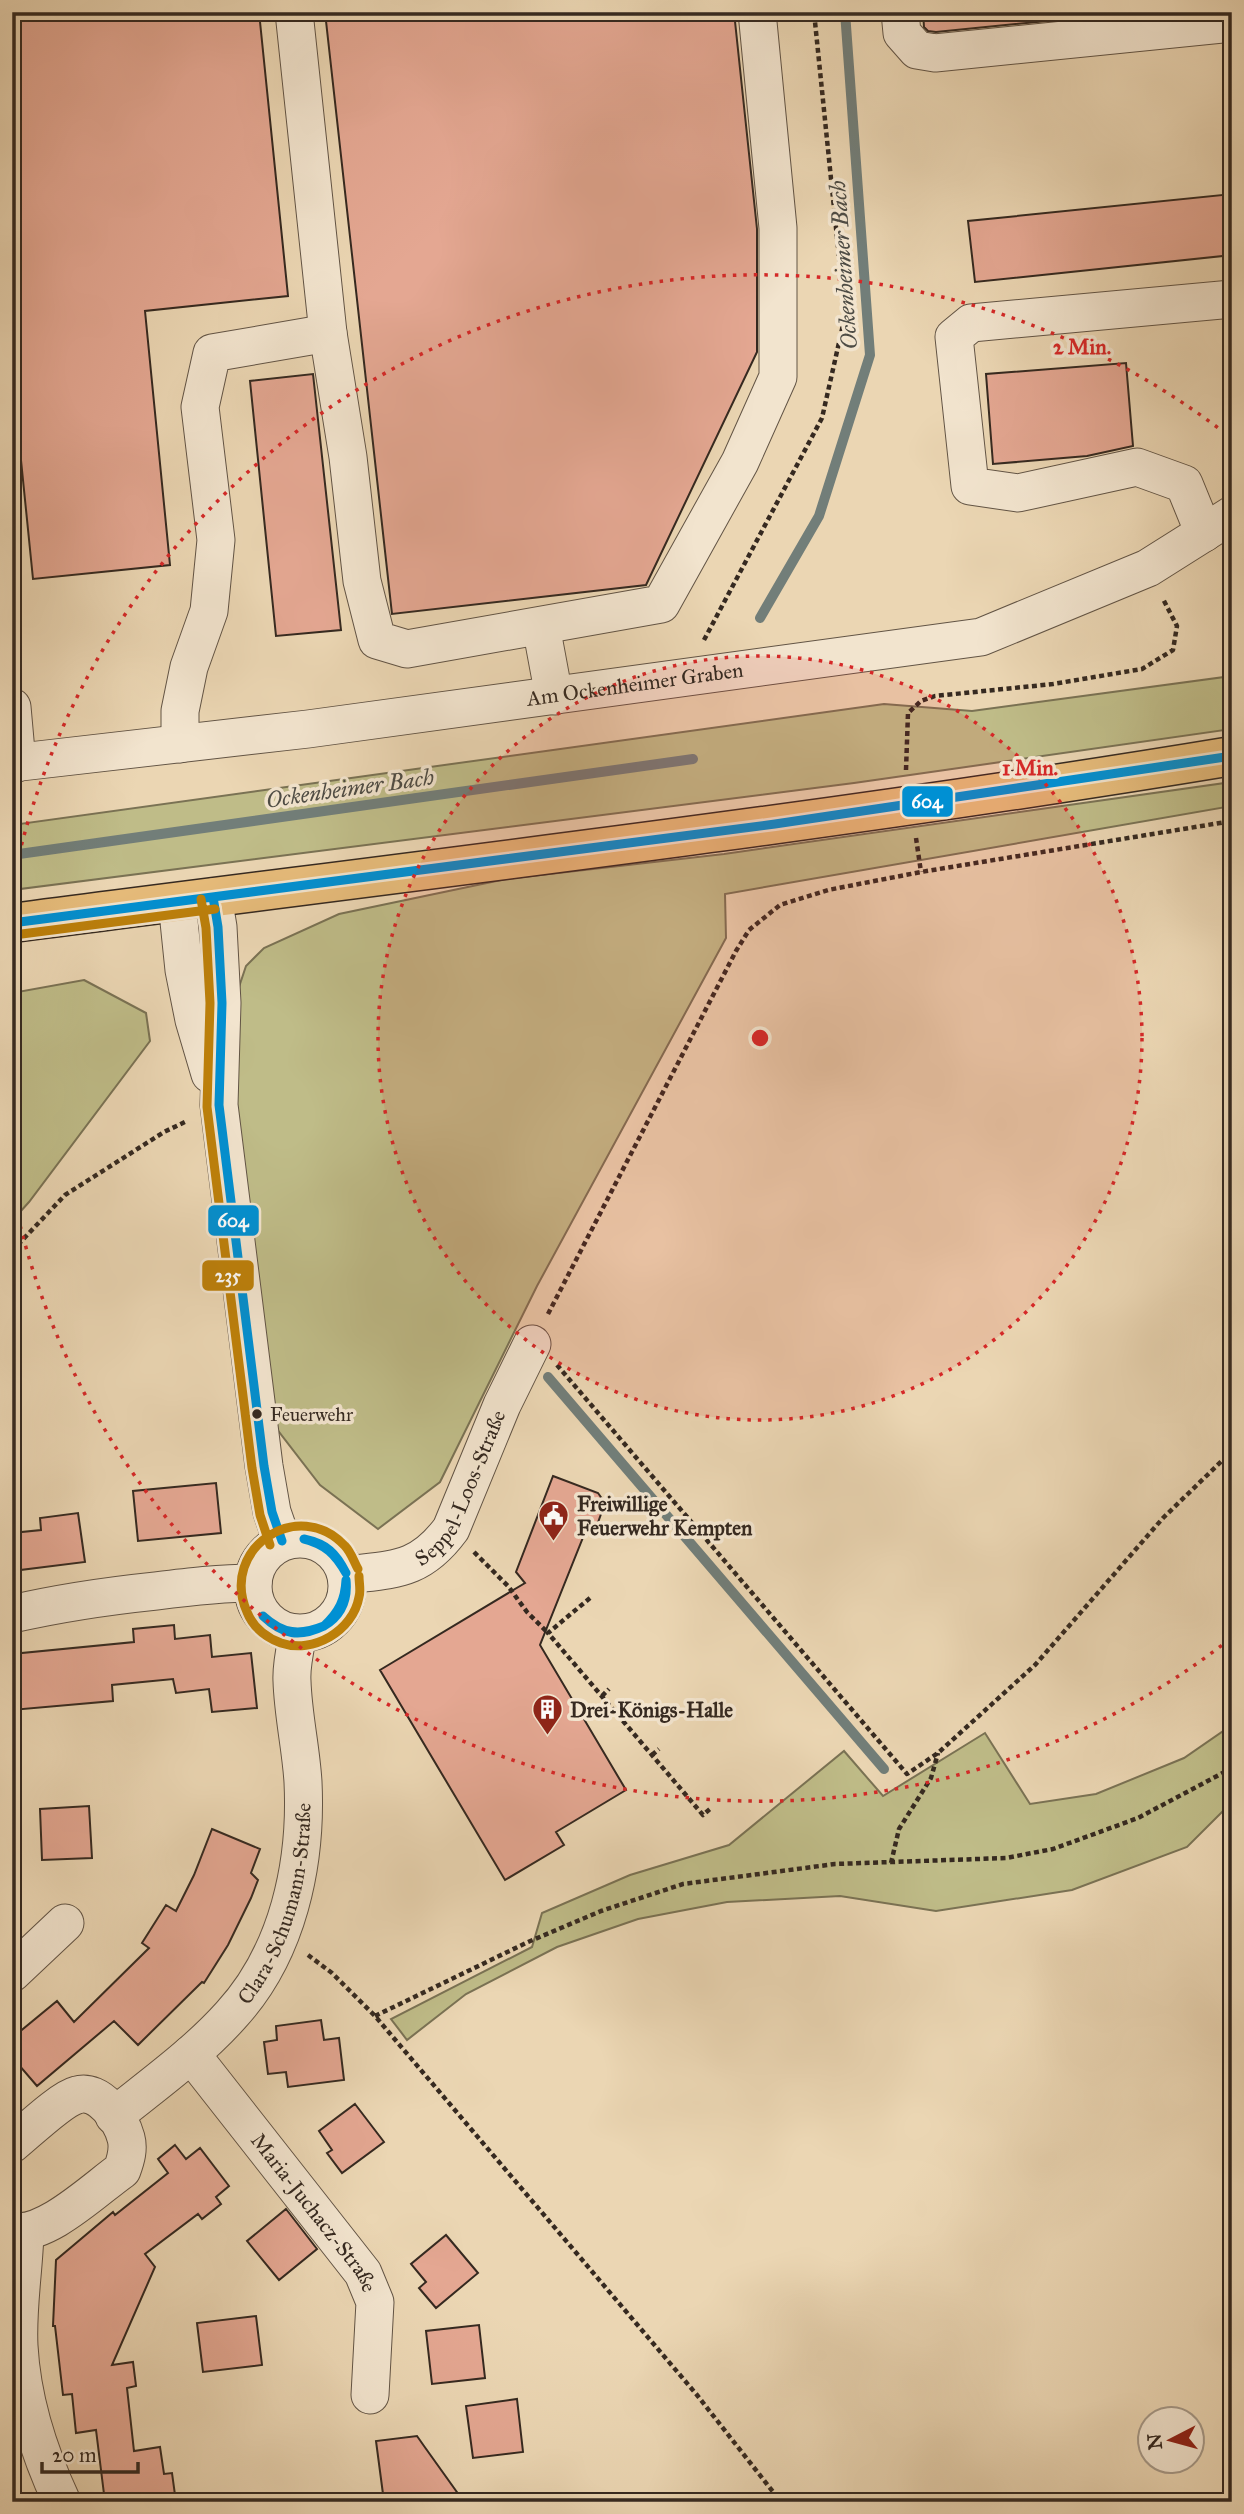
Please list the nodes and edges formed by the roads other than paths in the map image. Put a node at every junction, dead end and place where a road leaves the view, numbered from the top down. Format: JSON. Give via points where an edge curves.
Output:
{"nodes":[{"id":1,"x":294,"y":12,"type":"edge"},
{"id":2,"x":757,"y":12,"type":"edge"},
{"id":3,"x":900,"y":12,"type":"edge"},
{"id":4,"x":1232,"y":23,"type":"edge"},
{"id":5,"x":1232,"y":299,"type":"edge"},
{"id":6,"x":328,"y":333,"type":"junction"},
{"id":7,"x":1218,"y":524,"type":"edge"},
{"id":8,"x":541,"y":626,"type":"junction"},
{"id":9,"x":554,"y":696,"type":"junction"},
{"id":10,"x":12,"y":707,"type":"edge"},
{"id":11,"x":180,"y":744,"type":"junction"},
{"id":12,"x":1232,"y":756,"type":"edge"},
{"id":13,"x":15,"y":763,"type":"edge"},
{"id":14,"x":195,"y":899,"type":"junction"},
{"id":15,"x":12,"y":923,"type":"edge"},
{"id":16,"x":533,"y":1341,"type":"road end"},
{"id":17,"x":282,"y":1541,"type":"junction"},
{"id":18,"x":347,"y":1575,"type":"junction"},
{"id":19,"x":253,"y":1583,"type":"junction"},
{"id":20,"x":12,"y":1614,"type":"edge"},
{"id":21,"x":298,"y":1634,"type":"junction"},
{"id":22,"x":65,"y":1923,"type":"dead end"},
{"id":23,"x":12,"y":1973,"type":"edge"},
{"id":24,"x":191,"y":2054,"type":"junction"},
{"id":25,"x":114,"y":2116,"type":"junction"},
{"id":26,"x":12,"y":2144,"type":"edge"},
{"id":27,"x":19,"y":2232,"type":"edge"},
{"id":28,"x":370,"y":2395,"type":"dead end"},
{"id":29,"x":62,"y":2502,"type":"edge"}],
"edges":[{"from":1,"to":6,"type":"street"},
{"from":2,"to":8,"type":"street","via":[[778,228],[778,377],[740,461],[661,604]]},
{"from":3,"to":4,"type":"street","via":[[902,33],[917,50],[935,52]]},
{"from":5,"to":7,"type":"street","via":[[971,323],[954,337],[970,486],[1018,493],[1137,467],[1184,484]]},
{"from":6,"to":8,"type":"street","via":[[362,581],[377,640],[407,649]]},
{"from":6,"to":11,"type":"street","via":[[212,353],[200,407],[216,540],[209,611],[189,667],[180,711]]},
{"from":7,"to":9,"type":"street","name":"Am Ockenheimer Graben","via":[[1148,568],[981,636]]},
{"from":8,"to":9,"type":"street"},
{"from":9,"to":11,"type":"street","name":"Am Ockenheimer Graben"},
{"from":10,"to":13,"type":"street"},
{"from":11,"to":13,"type":"street","name":"Am Ockenheimer Graben"},
{"from":12,"to":14,"type":"main road","via":[[704,833]]},
{"from":14,"to":15,"type":"main road"},
{"from":14,"to":17,"type":"street","via":[[218,927],[222,1003],[219,1105],[264,1466]]},
{"from":16,"to":18,"type":"street","name":"Seppel-Loos-Straße","via":[[440,1545],[415,1563]]},
{"from":17,"to":18,"type":"street","via":[[296,1538],[323,1544],[342,1562]]},
{"from":17,"to":19,"type":"street","via":[[262,1558]]},
{"from":18,"to":21,"type":"street","via":[[348,1590],[337,1617],[326,1626]]},
{"from":19,"to":20,"type":"street","via":[[131,1594]]},
{"from":19,"to":21,"type":"street","via":[[253,1596],[265,1618]]},
{"from":21,"to":24,"type":"street","name":"Clara-Schumann-Straße","via":[[291,1679],[304,1820],[294,1893],[277,1939],[248,1993]]},
{"from":22,"to":23,"type":"street"},
{"from":24,"to":25,"type":"street","name":"Clara-Schumann-Straße"},
{"from":24,"to":28,"type":"street","name":"Maria-Juchacz-Straße","via":[[363,2273],[374,2302]]},
{"from":25,"to":26,"type":"street","via":[[97,2098],[74,2095]]},
{"from":25,"to":27,"type":"street","via":[[127,2145],[122,2170],[47,2225]]},
{"from":27,"to":29,"type":"street","via":[[22,2377],[31,2422]]}]}
